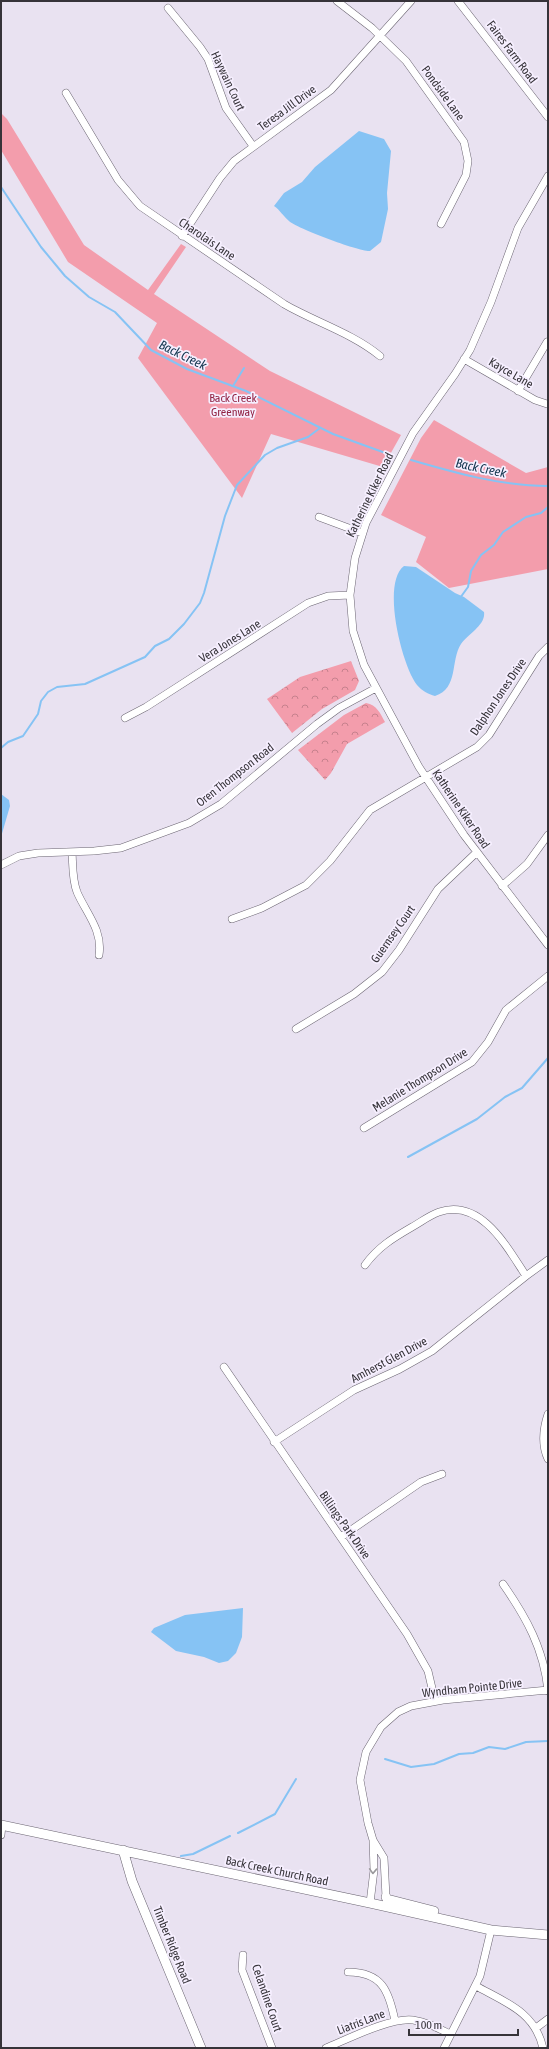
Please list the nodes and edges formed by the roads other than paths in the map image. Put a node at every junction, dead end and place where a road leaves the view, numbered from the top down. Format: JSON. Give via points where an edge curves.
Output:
{"nodes":[{"id":1,"x":337,"y":1,"type":"edge"},
{"id":2,"x":411,"y":1,"type":"edge"},
{"id":3,"x":458,"y":1,"type":"edge"},
{"id":4,"x":168,"y":8,"type":"dead end"},
{"id":5,"x":380,"y":36,"type":"junction"},
{"id":6,"x":66,"y":92,"type":"dead end"},
{"id":7,"x":548,"y":117,"type":"edge"},
{"id":8,"x":253,"y":146,"type":"junction"},
{"id":9,"x":548,"y":176,"type":"edge"},
{"id":10,"x":441,"y":224,"type":"dead end"},
{"id":11,"x":182,"y":236,"type":"junction"},
{"id":12,"x":547,"y":342,"type":"dead end"},
{"id":13,"x":380,"y":356,"type":"dead end"},
{"id":14,"x":464,"y":359,"type":"junction"},
{"id":15,"x":518,"y":391,"type":"junction"},
{"id":16,"x":547,"y":404,"type":"dead end"},
{"id":17,"x":319,"y":517,"type":"dead end"},
{"id":18,"x":362,"y":533,"type":"junction"},
{"id":19,"x":350,"y":595,"type":"junction"},
{"id":20,"x":548,"y":647,"type":"edge"},
{"id":21,"x":376,"y":688,"type":"junction"},
{"id":22,"x":125,"y":718,"type":"dead end"},
{"id":23,"x":425,"y":777,"type":"junction"},
{"id":24,"x":548,"y":835,"type":"edge"},
{"id":25,"x":72,"y":852,"type":"junction"},
{"id":26,"x":477,"y":852,"type":"junction"},
{"id":27,"x":1,"y":865,"type":"edge"},
{"id":28,"x":502,"y":886,"type":"junction"},
{"id":29,"x":232,"y":919,"type":"dead end"},
{"id":30,"x":548,"y":945,"type":"edge"},
{"id":31,"x":99,"y":955,"type":"dead end"},
{"id":32,"x":548,"y":976,"type":"edge"},
{"id":33,"x":296,"y":1029,"type":"dead end"},
{"id":34,"x":364,"y":1128,"type":"dead end"},
{"id":35,"x":548,"y":1260,"type":"edge"},
{"id":36,"x":366,"y":1265,"type":"dead end"},
{"id":37,"x":526,"y":1276,"type":"junction"},
{"id":38,"x":224,"y":1368,"type":"dead end"},
{"id":39,"x":548,"y":1414,"type":"edge"},
{"id":40,"x":274,"y":1442,"type":"junction"},
{"id":41,"x":548,"y":1459,"type":"edge"},
{"id":42,"x":442,"y":1474,"type":"dead end"},
{"id":43,"x":341,"y":1537,"type":"junction"},
{"id":44,"x":503,"y":1584,"type":"dead end"},
{"id":45,"x":548,"y":1690,"type":"edge"},
{"id":46,"x":435,"y":1701,"type":"junction"},
{"id":47,"x":2,"y":1825,"type":"edge"},
{"id":48,"x":1,"y":1836,"type":"edge"},
{"id":49,"x":373,"y":1840,"type":"junction"},
{"id":50,"x":123,"y":1850,"type":"junction"},
{"id":51,"x":386,"y":1896,"type":"joint"},
{"id":52,"x":370,"y":1903,"type":"junction"},
{"id":53,"x":466,"y":1924,"type":"junction"},
{"id":54,"x":491,"y":1930,"type":"junction"},
{"id":55,"x":548,"y":1935,"type":"edge"},
{"id":56,"x":243,"y":1955,"type":"dead end"},
{"id":57,"x":348,"y":1972,"type":"dead end"},
{"id":58,"x":476,"y":1986,"type":"junction"},
{"id":59,"x":548,"y":2019,"type":"edge"},
{"id":60,"x":395,"y":2021,"type":"junction"},
{"id":61,"x":536,"y":2028,"type":"junction"},
{"id":62,"x":450,"y":2034,"type":"junction"},
{"id":63,"x":201,"y":2048,"type":"edge"},
{"id":64,"x":272,"y":2048,"type":"edge"},
{"id":65,"x":326,"y":2048,"type":"edge"},
{"id":66,"x":444,"y":2048,"type":"edge"},
{"id":67,"x":543,"y":2048,"type":"edge"}],
"edges":[{"from":1,"to":5,"type":"street","name":"Pondside Lane"},
{"from":2,"to":5,"type":"street","name":"Teresa Jill Drive"},
{"from":3,"to":7,"type":"street","name":"Faires Farm Road"},
{"from":4,"to":8,"type":"street","name":"Haywain Court","via":[[200,47],[226,108]]},
{"from":5,"to":8,"type":"street","name":"Teresa Jill Drive","via":[[331,90]]},
{"from":5,"to":10,"type":"street","name":"Pondside Lane","via":[[406,61],[466,147],[466,175]]},
{"from":6,"to":11,"type":"street","name":"Charolais Lane","via":[[128,194],[149,214]]},
{"from":8,"to":11,"type":"street","name":"Teresa Jill Drive","via":[[229,166]]},
{"from":9,"to":14,"type":"street","name":"Katherine Kiker Road","via":[[518,228],[480,329]]},
{"from":11,"to":13,"type":"street","name":"Charolais Lane","via":[[284,304],[369,347]]},
{"from":12,"to":15,"type":"street"},
{"from":14,"to":15,"type":"street","name":"Kayce Lane"},
{"from":14,"to":18,"type":"street","name":"Katherine Kiker Road","via":[[413,433]]},
{"from":15,"to":16,"type":"street","name":"Kayce Lane"},
{"from":17,"to":18,"type":"street"},
{"from":18,"to":19,"type":"street","name":"Katherine Kiker Road","via":[[355,558]]},
{"from":19,"to":21,"type":"street","name":"Katherine Kiker Road","via":[[351,619],[358,650]]},
{"from":19,"to":22,"type":"street","name":"Vera Jones Lane","via":[[328,596],[308,603]]},
{"from":20,"to":23,"type":"street","name":"Dalphon Jones Drive","via":[[539,656],[486,738],[472,751]]},
{"from":21,"to":23,"type":"street","name":"Katherine Kiker Road"},
{"from":21,"to":25,"type":"street","name":"Oren Thompson Road","via":[[339,708],[317,724],[206,814],[129,845]]},
{"from":23,"to":26,"type":"street","name":"Katherine Kiker Road"},
{"from":23,"to":29,"type":"street","name":"Dalphon Jones Drive","via":[[370,810],[330,861],[306,885],[262,908]]},
{"from":24,"to":28,"type":"street","via":[[527,864]]},
{"from":25,"to":27,"type":"street","name":"Oren Thompson Road","via":[[26,854]]},
{"from":25,"to":31,"type":"street","via":[[74,881],[99,933]]},
{"from":26,"to":28,"type":"street","name":"Katherine Kiker Road"},
{"from":26,"to":33,"type":"street","name":"Guernsey Court","via":[[438,889],[382,972],[354,994]]},
{"from":28,"to":30,"type":"street","name":"Katherine Kiker Road"},
{"from":32,"to":34,"type":"street","name":"Melanie Thompson Drive","via":[[506,1010],[488,1042],[468,1065]]},
{"from":35,"to":37,"type":"street","name":"Amherst Glen Drive"},
{"from":36,"to":37,"type":"street","via":[[375,1251],[407,1230],[439,1212],[457,1210],[474,1214],[486,1222],[511,1252]]},
{"from":37,"to":40,"type":"street","name":"Amherst Glen Drive","via":[[432,1351],[354,1390]]},
{"from":38,"to":40,"type":"street","name":"Billings Park Drive"},
{"from":39,"to":41,"type":"street","via":[[543,1430]]},
{"from":40,"to":43,"type":"street","name":"Billings Park Drive"},
{"from":42,"to":43,"type":"street","via":[[421,1482]]},
{"from":43,"to":46,"type":"street","name":"Billings Park Drive","via":[[423,1659]]},
{"from":44,"to":45,"type":"street","via":[[531,1628],[539,1648]]},
{"from":45,"to":46,"type":"street","name":"Wyndham Pointe Drive"},
{"from":46,"to":49,"type":"street","name":"Wyndham Pointe Drive","via":[[411,1706],[398,1712],[381,1727],[366,1752],[360,1780],[364,1810]]},
{"from":47,"to":48,"type":"street"},
{"from":47,"to":50,"type":"street","name":"Back Creek Church Road"},
{"from":49,"to":51,"type":"street","name":"Wyndham Pointe Drive","via":[[384,1858]]},
{"from":49,"to":52,"type":"street","name":"Wyndham Pointe Drive","one_way":true,"via":[[374,1870]]},
{"from":50,"to":52,"type":"street","name":"Back Creek Church Road"},
{"from":50,"to":63,"type":"street","name":"Timber Ridge Road","via":[[132,1881]]},
{"from":51,"to":53,"type":"street","via":[[387,1899],[453,1915]]},
{"from":52,"to":53,"type":"street","name":"Back Creek Church Road"},
{"from":53,"to":54,"type":"street","name":"Back Creek Church Road"},
{"from":54,"to":55,"type":"street","name":"Back Creek Church Road"},
{"from":54,"to":58,"type":"street"},
{"from":56,"to":64,"type":"street","name":"Celandine Court","via":[[242,1970]]},
{"from":57,"to":60,"type":"street","via":[[361,1972],[379,1981],[390,1998]]},
{"from":58,"to":61,"type":"street","via":[[517,2008]]},
{"from":58,"to":62,"type":"street"},
{"from":59,"to":61,"type":"street"},
{"from":60,"to":62,"type":"street","name":"Liatris Lane","via":[[422,2022]]},
{"from":60,"to":65,"type":"street","name":"Liatris Lane"},
{"from":61,"to":67,"type":"street"},
{"from":62,"to":66,"type":"street"}]}
